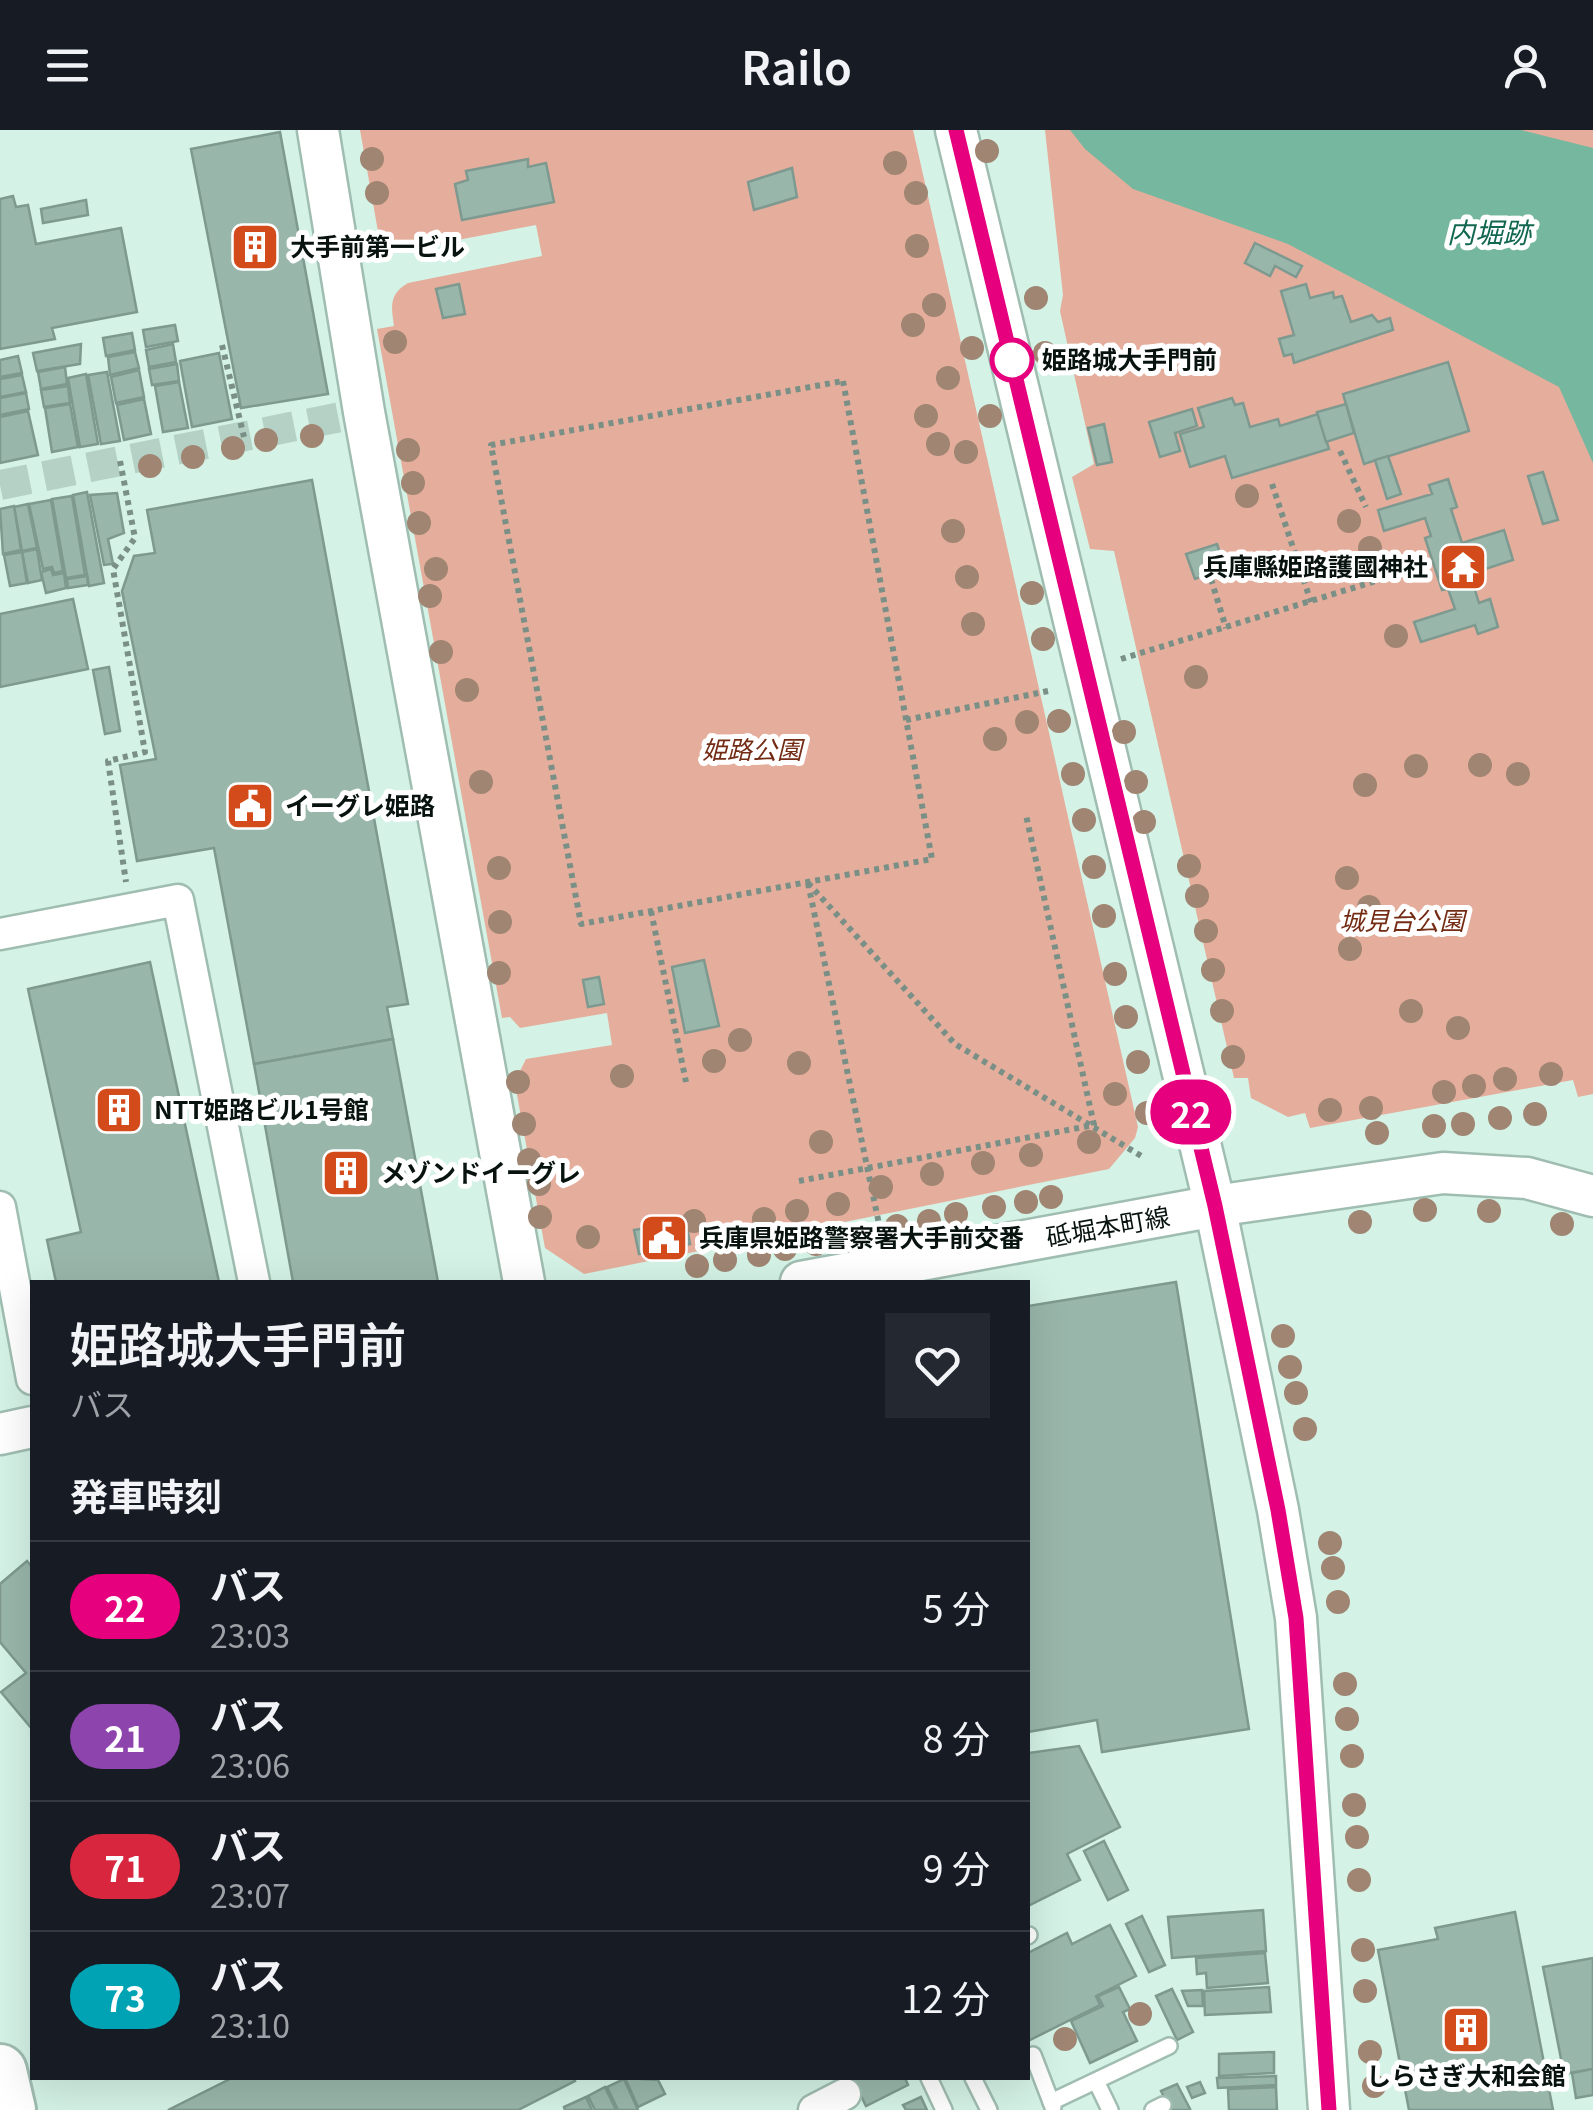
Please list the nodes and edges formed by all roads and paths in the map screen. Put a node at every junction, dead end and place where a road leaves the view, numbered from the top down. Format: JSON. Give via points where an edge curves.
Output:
{"nodes":[{"id":1,"x":318,"y":130,"type":"edge"},
{"id":2,"x":956,"y":130,"type":"edge"},
{"id":3,"x":222,"y":346,"type":"dead end"},
{"id":4,"x":244,"y":437,"type":"dead end"},
{"id":5,"x":1340,"y":450,"type":"dead end"},
{"id":6,"x":120,"y":461,"type":"dead end"},
{"id":7,"x":1272,"y":484,"type":"dead end"},
{"id":8,"x":1366,"y":507,"type":"dead end"},
{"id":9,"x":1402,"y":574,"type":"dead end"},
{"id":10,"x":1212,"y":579,"type":"dead end"},
{"id":11,"x":1311,"y":602,"type":"junction"},
{"id":12,"x":1226,"y":628,"type":"junction"},
{"id":13,"x":1086,"y":669,"type":"junction"},
{"id":14,"x":1048,"y":691,"type":"dead end"},
{"id":15,"x":906,"y":720,"type":"junction"},
{"id":16,"x":1026,"y":815,"type":"dead end"},
{"id":17,"x":808,"y":882,"type":"junction"},
{"id":18,"x":130,"y":909,"type":"junction"},
{"id":19,"x":651,"y":911,"type":"junction"},
{"id":20,"x":0,"y":934,"type":"edge"},
{"id":21,"x":686,"y":1082,"type":"dead end"},
{"id":22,"x":1094,"y":1125,"type":"junction"},
{"id":23,"x":1142,"y":1157,"type":"dead end"},
{"id":24,"x":867,"y":1171,"type":"junction"},
{"id":25,"x":799,"y":1181,"type":"dead end"},
{"id":26,"x":1593,"y":1196,"type":"edge"},
{"id":27,"x":1215,"y":1206,"type":"junction"},
{"id":28,"x":0,"y":1207,"type":"edge"},
{"id":29,"x":879,"y":1224,"type":"dead end"},
{"id":30,"x":254,"y":1280,"type":"edge"},
{"id":31,"x":524,"y":1280,"type":"edge"},
{"id":32,"x":811,"y":1280,"type":"edge"},
{"id":33,"x":30,"y":1368,"type":"edge"},
{"id":34,"x":30,"y":1427,"type":"edge"},
{"id":35,"x":0,"y":1434,"type":"edge"},
{"id":36,"x":1169,"y":2046,"type":"dead end"},
{"id":37,"x":1033,"y":2055,"type":"dead end"},
{"id":38,"x":0,"y":2072,"type":"edge"},
{"id":39,"x":930,"y":2080,"type":"edge"},
{"id":40,"x":974,"y":2080,"type":"edge"},
{"id":41,"x":1096,"y":2081,"type":"junction"},
{"id":42,"x":845,"y":2094,"type":"edge"},
{"id":43,"x":1052,"y":2106,"type":"edge"},
{"id":44,"x":9,"y":2110,"type":"edge"},
{"id":45,"x":814,"y":2110,"type":"edge"},
{"id":46,"x":944,"y":2110,"type":"edge"},
{"id":47,"x":989,"y":2110,"type":"edge"},
{"id":48,"x":1110,"y":2110,"type":"edge"},
{"id":49,"x":1329,"y":2110,"type":"edge"}],
"edges":[{"from":1,"to":31,"type":"street"},
{"from":2,"to":13,"type":"street"},
{"from":3,"to":4,"type":"path"},
{"from":5,"to":8,"type":"path"},
{"from":6,"to":18,"type":"path","via":[[135,538],[113,570],[146,752],[108,761]]},
{"from":7,"to":11,"type":"path"},
{"from":9,"to":11,"type":"path"},
{"from":10,"to":12,"type":"path"},
{"from":11,"to":12,"type":"path"},
{"from":12,"to":13,"type":"path"},
{"from":13,"to":27,"type":"street"},
{"from":14,"to":15,"type":"path"},
{"from":15,"to":17,"type":"path","via":[[932,859]]},
{"from":15,"to":19,"type":"path","via":[[843,381],[492,446],[580,924]]},
{"from":16,"to":22,"type":"path"},
{"from":17,"to":19,"type":"path"},
{"from":17,"to":22,"type":"path","via":[[956,1044]]},
{"from":17,"to":24,"type":"path"},
{"from":18,"to":20,"type":"street"},
{"from":18,"to":30,"type":"street","via":[[178,900]]},
{"from":19,"to":21,"type":"path"},
{"from":22,"to":23,"type":"path"},
{"from":22,"to":24,"type":"path"},
{"from":24,"to":25,"type":"path"},
{"from":24,"to":29,"type":"path"},
{"from":26,"to":27,"type":"street","name":"砥堀本町線","via":[[1527,1178],[1443,1172]]},
{"from":27,"to":32,"type":"street","name":"砥堀本町線"},
{"from":27,"to":49,"type":"street","via":[[1296,1618]]},
{"from":28,"to":33,"type":"street"},
{"from":34,"to":35,"type":"street"},
{"from":36,"to":41,"type":"lane"},
{"from":37,"to":43,"type":"lane"},
{"from":38,"to":44,"type":"highway"},
{"from":39,"to":46,"type":"lane"},
{"from":40,"to":47,"type":"lane"},
{"from":41,"to":43,"type":"lane"},
{"from":41,"to":48,"type":"lane"},
{"from":42,"to":45,"type":"street"}]}
